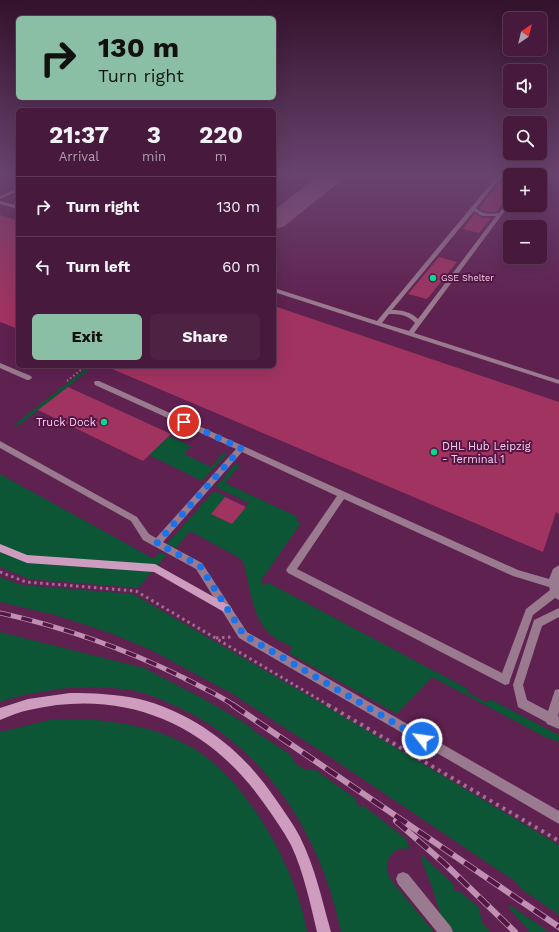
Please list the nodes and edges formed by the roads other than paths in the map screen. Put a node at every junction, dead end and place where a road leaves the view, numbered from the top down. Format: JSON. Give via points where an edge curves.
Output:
{"nodes":[{"id":1,"x":465,"y":218,"type":"edge"},
{"id":2,"x":497,"y":218,"type":"edge"},
{"id":3,"x":276,"y":291,"type":"edge"},
{"id":4,"x":386,"y":313,"type":"junction"},
{"id":5,"x":418,"y":323,"type":"junction"},
{"id":6,"x":378,"y":324,"type":"junction"},
{"id":7,"x":410,"y":334,"type":"junction"},
{"id":8,"x":0,"y":365,"type":"edge"},
{"id":9,"x":29,"y":378,"type":"dead end"},
{"id":10,"x":559,"y":382,"type":"edge"},
{"id":11,"x":98,"y":383,"type":"dead end"},
{"id":12,"x":0,"y":444,"type":"edge"},
{"id":13,"x":241,"y":448,"type":"junction"},
{"id":14,"x":343,"y":494,"type":"junction"},
{"id":15,"x":157,"y":543,"type":"junction"},
{"id":16,"x":0,"y":548,"type":"edge"},
{"id":17,"x":559,"y":569,"type":"edge"},
{"id":18,"x":556,"y":591,"type":"edge"},
{"id":19,"x":227,"y":609,"type":"junction"},
{"id":20,"x":559,"y":612,"type":"edge"},
{"id":21,"x":559,"y":694,"type":"edge"},
{"id":22,"x":0,"y":714,"type":"edge"},
{"id":23,"x":555,"y":721,"type":"edge"},
{"id":24,"x":559,"y":818,"type":"edge"},
{"id":25,"x":403,"y":879,"type":"dead end"},
{"id":26,"x":324,"y":932,"type":"edge"},
{"id":27,"x":446,"y":932,"type":"edge"}],
"edges":[{"from":1,"to":4,"type":"lane"},
{"from":2,"to":5,"type":"lane"},
{"from":3,"to":6,"type":"lane"},
{"from":4,"to":5,"type":"lane","via":[[406,314]]},
{"from":4,"to":6,"type":"lane"},
{"from":5,"to":7,"type":"lane"},
{"from":6,"to":7,"type":"lane"},
{"from":7,"to":10,"type":"lane"},
{"from":8,"to":9,"type":"lane"},
{"from":11,"to":13,"type":"lane"},
{"from":12,"to":15,"type":"lane","via":[[134,519],[146,536]]},
{"from":13,"to":14,"type":"lane"},
{"from":13,"to":15,"type":"lane"},
{"from":14,"to":18,"type":"lane"},
{"from":14,"to":18,"type":"lane","via":[[291,570],[505,680],[529,612]]},
{"from":15,"to":19,"type":"lane","via":[[200,566]]},
{"from":16,"to":19,"type":"street","via":[[27,559],[155,568]]},
{"from":17,"to":18,"type":"lane","via":[[554,577]]},
{"from":19,"to":24,"type":"lane","via":[[244,635]]},
{"from":20,"to":23,"type":"lane","via":[[538,623],[518,685],[522,704]]},
{"from":21,"to":23,"type":"lane"},
{"from":22,"to":26,"type":"street","via":[[31,704],[77,698],[122,700],[161,711],[196,728],[235,758],[264,791],[297,845]]},
{"from":25,"to":27,"type":"lane"}]}
